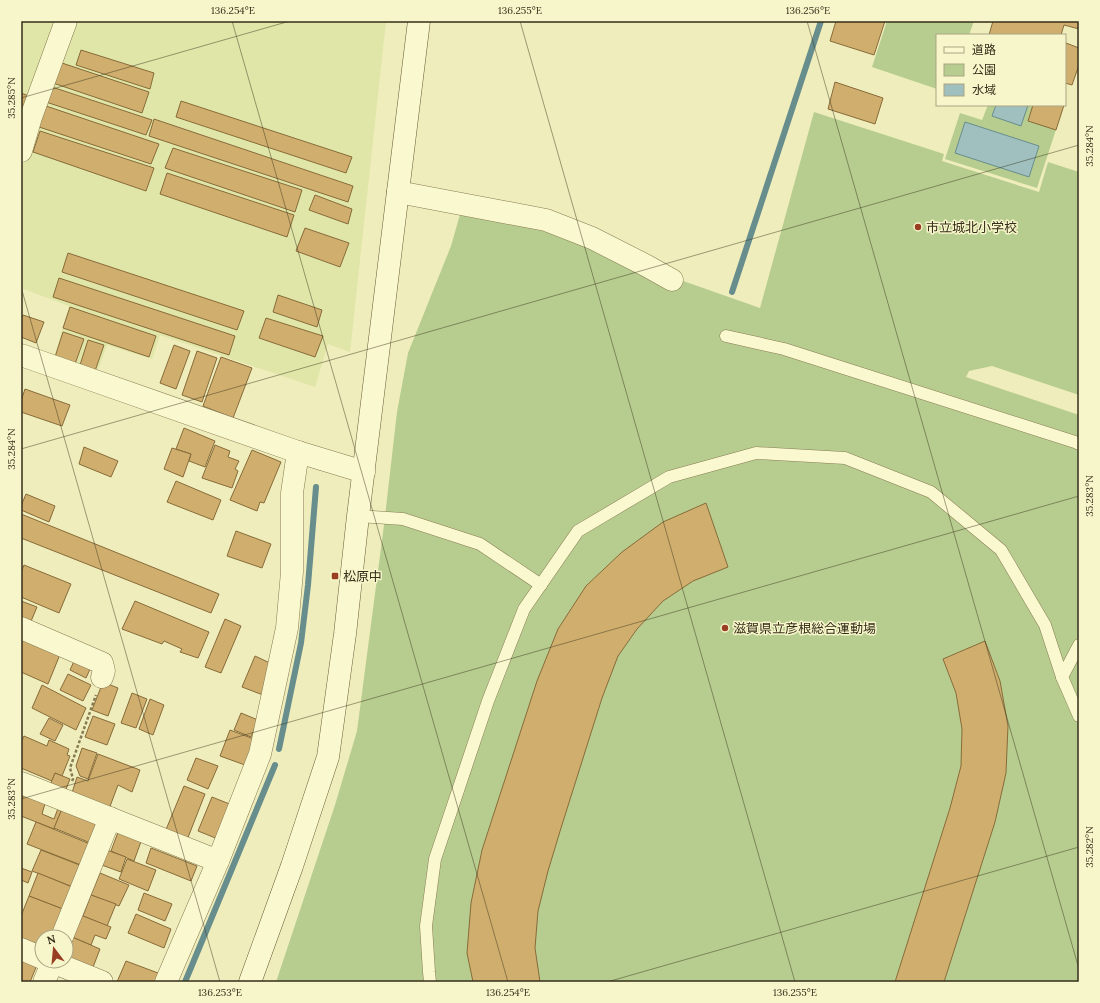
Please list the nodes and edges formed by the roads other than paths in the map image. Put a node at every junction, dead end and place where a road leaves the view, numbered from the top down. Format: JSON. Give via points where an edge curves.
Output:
{"nodes":[{"id":1,"x":66,"y":21,"type":"edge"},
{"id":2,"x":419,"y":21,"type":"edge"},
{"id":3,"x":21,"y":150,"type":"edge"},
{"id":4,"x":398,"y":192,"type":"junction"},
{"id":5,"x":672,"y":280,"type":"dead end"},
{"id":6,"x":726,"y":336,"type":"dead end"},
{"id":7,"x":21,"y":356,"type":"edge"},
{"id":8,"x":1079,"y":444,"type":"edge"},
{"id":9,"x":298,"y":452,"type":"junction"},
{"id":10,"x":364,"y":472,"type":"junction"},
{"id":11,"x":358,"y":516,"type":"junction"},
{"id":12,"x":541,"y":585,"type":"junction"},
{"id":13,"x":21,"y":628,"type":"edge"},
{"id":14,"x":1079,"y":644,"type":"edge"},
{"id":15,"x":102,"y":677,"type":"road end"},
{"id":16,"x":1062,"y":677,"type":"junction"},
{"id":17,"x":1079,"y":716,"type":"edge"},
{"id":18,"x":21,"y":783,"type":"edge"},
{"id":19,"x":110,"y":818,"type":"junction"},
{"id":20,"x":218,"y":860,"type":"junction"},
{"id":21,"x":65,"y":929,"type":"edge"},
{"id":22,"x":21,"y":949,"type":"edge"},
{"id":23,"x":34,"y":954,"type":"edge"},
{"id":24,"x":47,"y":969,"type":"edge"},
{"id":25,"x":71,"y":969,"type":"edge"},
{"id":26,"x":44,"y":982,"type":"edge"},
{"id":27,"x":102,"y":982,"type":"edge"},
{"id":28,"x":166,"y":982,"type":"edge"},
{"id":29,"x":250,"y":982,"type":"edge"},
{"id":30,"x":430,"y":982,"type":"edge"}],
"edges":[{"from":1,"to":3,"type":"street"},
{"from":2,"to":4,"type":"street"},
{"from":4,"to":5,"type":"street","via":[[546,220],[592,238]]},
{"from":4,"to":10,"type":"street"},
{"from":6,"to":8,"type":"lane","via":[[784,349]]},
{"from":7,"to":9,"type":"street"},
{"from":9,"to":10,"type":"street"},
{"from":9,"to":20,"type":"street","via":[[292,493],[292,572],[286,628],[260,754]]},
{"from":10,"to":11,"type":"street"},
{"from":11,"to":12,"type":"lane","via":[[403,519],[480,544]]},
{"from":11,"to":29,"type":"street","via":[[328,758]]},
{"from":12,"to":16,"type":"lane","via":[[578,531],[669,477],[756,453],[845,458],[931,492],[1001,550],[1045,625]]},
{"from":12,"to":30,"type":"lane","via":[[524,609],[488,701],[435,859],[426,926]]},
{"from":13,"to":15,"type":"street","via":[[102,663]]},
{"from":14,"to":16,"type":"lane"},
{"from":16,"to":17,"type":"lane"},
{"from":18,"to":19,"type":"street"},
{"from":19,"to":20,"type":"street"},
{"from":19,"to":21,"type":"street"},
{"from":20,"to":28,"type":"street"},
{"from":22,"to":23,"type":"street"},
{"from":24,"to":26,"type":"street"},
{"from":25,"to":27,"type":"street"}]}
